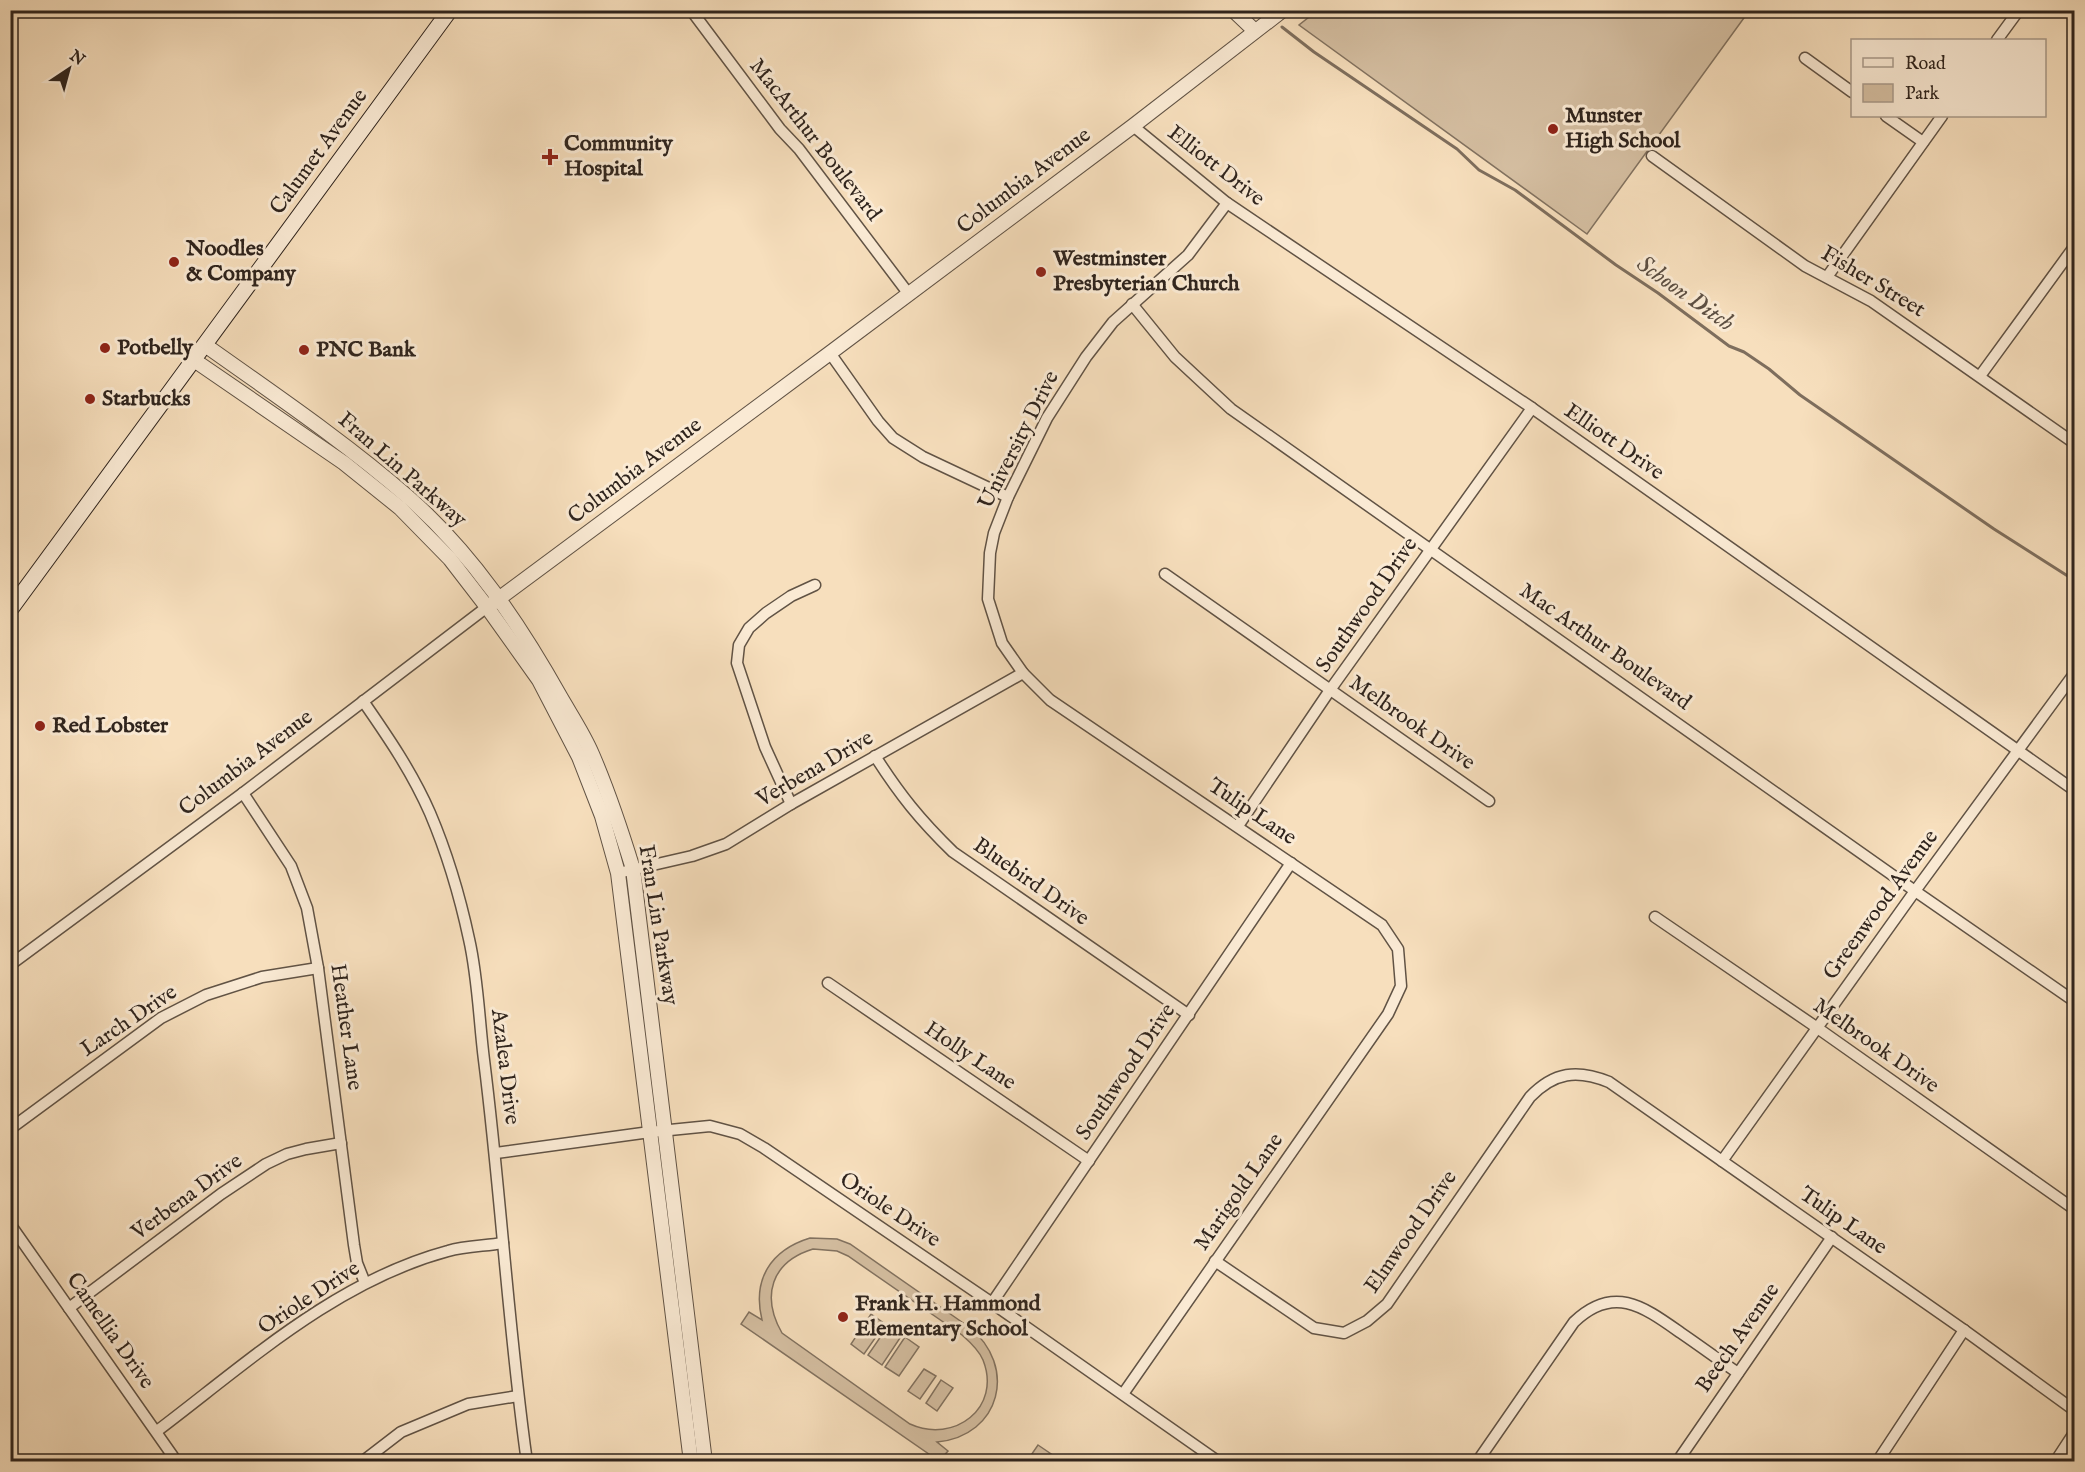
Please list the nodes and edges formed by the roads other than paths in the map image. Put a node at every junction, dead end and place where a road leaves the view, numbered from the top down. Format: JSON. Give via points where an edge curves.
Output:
{"nodes":[{"id":1,"x":450,"y":10,"type":"edge"},
{"id":2,"x":691,"y":10,"type":"edge"},
{"id":3,"x":1233,"y":10,"type":"edge"},
{"id":4,"x":1283,"y":10,"type":"edge"},
{"id":5,"x":2019,"y":10,"type":"edge"},
{"id":6,"x":1255,"y":31,"type":"junction"},
{"id":7,"x":1998,"y":39,"type":"edge"},
{"id":8,"x":1805,"y":58,"type":"dead end"},
{"id":9,"x":1851,"y":91,"type":"edge"},
{"id":10,"x":1887,"y":117,"type":"edge"},
{"id":11,"x":1941,"y":117,"type":"edge"},
{"id":12,"x":1133,"y":126,"type":"junction"},
{"id":13,"x":1923,"y":142,"type":"junction"},
{"id":14,"x":1652,"y":156,"type":"dead end"},
{"id":15,"x":1227,"y":203,"type":"junction"},
{"id":16,"x":2074,"y":247,"type":"edge"},
{"id":17,"x":1827,"y":277,"type":"junction"},
{"id":18,"x":908,"y":293,"type":"junction"},
{"id":19,"x":1131,"y":304,"type":"junction"},
{"id":20,"x":205,"y":345,"type":"junction"},
{"id":21,"x":830,"y":353,"type":"junction"},
{"id":22,"x":194,"y":360,"type":"junction"},
{"id":23,"x":1980,"y":376,"type":"junction"},
{"id":24,"x":1532,"y":408,"type":"junction"},
{"id":25,"x":2074,"y":443,"type":"edge"},
{"id":26,"x":1008,"y":497,"type":"junction"},
{"id":27,"x":1431,"y":550,"type":"junction"},
{"id":28,"x":1165,"y":574,"type":"dead end"},
{"id":29,"x":815,"y":585,"type":"dead end"},
{"id":30,"x":493,"y":603,"type":"junction"},
{"id":31,"x":10,"y":610,"type":"edge"},
{"id":32,"x":1023,"y":673,"type":"junction"},
{"id":33,"x":2074,"y":674,"type":"edge"},
{"id":34,"x":1330,"y":690,"type":"junction"},
{"id":35,"x":363,"y":701,"type":"junction"},
{"id":36,"x":2018,"y":750,"type":"junction"},
{"id":37,"x":875,"y":756,"type":"junction"},
{"id":38,"x":2074,"y":790,"type":"edge"},
{"id":39,"x":243,"y":793,"type":"junction"},
{"id":40,"x":1489,"y":801,"type":"dead end"},
{"id":41,"x":791,"y":804,"type":"junction"},
{"id":42,"x":1238,"y":826,"type":"junction"},
{"id":43,"x":1291,"y":863,"type":"junction"},
{"id":44,"x":633,"y":869,"type":"junction"},
{"id":45,"x":618,"y":873,"type":"junction"},
{"id":46,"x":1915,"y":891,"type":"junction"},
{"id":47,"x":1655,"y":917,"type":"dead end"},
{"id":48,"x":10,"y":965,"type":"edge"},
{"id":49,"x":318,"y":968,"type":"junction"},
{"id":50,"x":828,"y":983,"type":"dead end"},
{"id":51,"x":2074,"y":1001,"type":"edge"},
{"id":52,"x":1388,"y":1014,"type":"joint"},
{"id":53,"x":1189,"y":1015,"type":"junction"},
{"id":54,"x":1816,"y":1027,"type":"junction"},
{"id":55,"x":1583,"y":1074,"type":"joint"},
{"id":56,"x":10,"y":1129,"type":"edge"},
{"id":57,"x":658,"y":1131,"type":"junction"},
{"id":58,"x":341,"y":1143,"type":"junction"},
{"id":59,"x":496,"y":1153,"type":"junction"},
{"id":60,"x":1089,"y":1161,"type":"junction"},
{"id":61,"x":1722,"y":1161,"type":"junction"},
{"id":62,"x":2074,"y":1209,"type":"edge"},
{"id":63,"x":10,"y":1224,"type":"edge"},
{"id":64,"x":1832,"y":1237,"type":"junction"},
{"id":65,"x":502,"y":1243,"type":"junction"},
{"id":66,"x":1215,"y":1261,"type":"junction"},
{"id":67,"x":364,"y":1283,"type":"junction"},
{"id":68,"x":992,"y":1303,"type":"junction"},
{"id":69,"x":69,"y":1308,"type":"junction"},
{"id":70,"x":1964,"y":1330,"type":"junction"},
{"id":71,"x":1738,"y":1373,"type":"junction"},
{"id":72,"x":1123,"y":1394,"type":"junction"},
{"id":73,"x":518,"y":1396,"type":"junction"},
{"id":74,"x":2074,"y":1410,"type":"edge"},
{"id":75,"x":157,"y":1431,"type":"junction"},
{"id":76,"x":2074,"y":1433,"type":"edge"},
{"id":77,"x":177,"y":1461,"type":"edge"},
{"id":78,"x":362,"y":1461,"type":"edge"},
{"id":79,"x":527,"y":1461,"type":"edge"},
{"id":80,"x":691,"y":1461,"type":"edge"},
{"id":81,"x":705,"y":1461,"type":"edge"},
{"id":82,"x":1220,"y":1461,"type":"edge"},
{"id":83,"x":1477,"y":1461,"type":"edge"},
{"id":84,"x":1677,"y":1461,"type":"edge"},
{"id":85,"x":1877,"y":1461,"type":"edge"},
{"id":86,"x":2055,"y":1461,"type":"edge"}],
"edges":[{"from":1,"to":20,"type":"main road","name":"Calumet Avenue"},
{"from":2,"to":18,"type":"street","name":"MacArthur Boulevard"},
{"from":3,"to":6,"type":"street"},
{"from":4,"to":6,"type":"street","name":"Columbia Avenue"},
{"from":5,"to":7,"type":"street"},
{"from":6,"to":12,"type":"street","name":"Columbia Avenue"},
{"from":8,"to":9,"type":"street"},
{"from":10,"to":13,"type":"street"},
{"from":11,"to":13,"type":"street"},
{"from":12,"to":15,"type":"street","name":"Elliott Drive"},
{"from":12,"to":18,"type":"street","name":"Columbia Avenue"},
{"from":13,"to":17,"type":"street"},
{"from":14,"to":17,"type":"street","name":"Fisher Street","via":[[1805,266]]},
{"from":15,"to":19,"type":"street","name":"University Drive","via":[[1188,255]]},
{"from":15,"to":24,"type":"street","name":"Elliott Drive"},
{"from":16,"to":23,"type":"street"},
{"from":17,"to":23,"type":"street","name":"Fisher Street","via":[[1871,301]]},
{"from":18,"to":21,"type":"street","name":"Columbia Avenue"},
{"from":19,"to":26,"type":"street","name":"University Drive","via":[[1069,382]]},
{"from":19,"to":27,"type":"street","name":"Mac Arthur Boulevard","via":[[1175,357],[1231,409]]},
{"from":20,"to":22,"type":"main road","name":"Calumet Avenue"},
{"from":20,"to":30,"type":"street","name":"Fran Lin Parkway","via":[[410,498],[461,549]]},
{"from":21,"to":26,"type":"street","via":[[893,438],[923,457]]},
{"from":21,"to":30,"type":"street","name":"Columbia Avenue"},
{"from":22,"to":30,"type":"street","name":"Fran Lin Parkway","via":[[344,463],[400,508]]},
{"from":22,"to":31,"type":"main road","name":"Calumet Avenue"},
{"from":23,"to":25,"type":"street","name":"Fisher Street"},
{"from":24,"to":27,"type":"street","name":"Southwood Drive"},
{"from":24,"to":36,"type":"street","name":"Elliott Drive"},
{"from":26,"to":32,"type":"street","name":"University Drive","via":[[990,553],[988,599],[1002,643]]},
{"from":27,"to":34,"type":"street","name":"Southwood Drive"},
{"from":27,"to":46,"type":"street","name":"Mac Arthur Boulevard"},
{"from":28,"to":34,"type":"street","name":"Melbrook Drive"},
{"from":29,"to":41,"type":"street","via":[[791,596],[749,628],[739,645],[737,663],[765,747]]},
{"from":30,"to":35,"type":"street","name":"Columbia Avenue"},
{"from":30,"to":44,"type":"street","name":"Fran Lin Parkway","via":[[549,676],[591,751]]},
{"from":30,"to":45,"type":"street","name":"Fran Lin Parkway","via":[[579,757]]},
{"from":32,"to":37,"type":"street","name":"Verbena Drive"},
{"from":32,"to":42,"type":"street","name":"Tulip Lane","via":[[1050,700]]},
{"from":33,"to":36,"type":"street","name":"Greenwood Avenue"},
{"from":34,"to":40,"type":"street","name":"Melbrook Drive"},
{"from":34,"to":42,"type":"street","name":"Southwood Drive"},
{"from":35,"to":39,"type":"street","name":"Columbia Avenue"},
{"from":35,"to":59,"type":"street","name":"Azalea Drive","via":[[407,765],[448,862],[470,940]]},
{"from":36,"to":38,"type":"street","name":"Elliott Drive"},
{"from":36,"to":46,"type":"street","name":"Greenwood Avenue"},
{"from":37,"to":41,"type":"street","name":"Verbena Drive"},
{"from":37,"to":53,"type":"street","name":"Bluebird Drive","via":[[901,796],[953,852]]},
{"from":39,"to":48,"type":"street","name":"Columbia Avenue"},
{"from":39,"to":49,"type":"street","name":"Heather Lane","via":[[291,866],[308,908]]},
{"from":41,"to":44,"type":"street","name":"Verbena Drive","via":[[726,844]]},
{"from":42,"to":43,"type":"street","name":"Tulip Lane"},
{"from":43,"to":52,"type":"street","name":"Tulip Lane","via":[[1382,925],[1398,949],[1401,986]]},
{"from":43,"to":53,"type":"street","name":"Southwood Drive"},
{"from":44,"to":45,"type":"street","name":"Verbena Drive"},
{"from":44,"to":57,"type":"street","name":"Fran Lin Parkway"},
{"from":45,"to":57,"type":"street","name":"Fran Lin Parkway"},
{"from":46,"to":51,"type":"street","name":"Mac Arthur Boulevard"},
{"from":46,"to":54,"type":"street","name":"Greenwood Avenue"},
{"from":47,"to":54,"type":"street","name":"Melbrook Drive"},
{"from":49,"to":56,"type":"street","name":"Larch Drive","via":[[262,976],[206,995],[161,1018]]},
{"from":49,"to":58,"type":"street","name":"Heather Lane"},
{"from":50,"to":60,"type":"street","name":"Holly Lane"},
{"from":52,"to":66,"type":"street","name":"Marigold Lane"},
{"from":53,"to":60,"type":"street","name":"Southwood Drive"},
{"from":54,"to":61,"type":"street","name":"Greenwood Avenue"},
{"from":54,"to":62,"type":"street","name":"Melbrook Drive"},
{"from":55,"to":61,"type":"street","name":"Tulip Lane","via":[[1609,1082]]},
{"from":55,"to":66,"type":"street","name":"Elmwood Drive","via":[[1554,1079],[1530,1097],[1387,1304],[1344,1333],[1314,1328]]},
{"from":57,"to":59,"type":"street","name":"Oriole Drive"},
{"from":57,"to":68,"type":"street","name":"Oriole Drive","via":[[710,1126],[740,1134]]},
{"from":57,"to":80,"type":"street","name":"Fran Lin Parkway"},
{"from":57,"to":81,"type":"street","name":"Fran Lin Parkway"},
{"from":58,"to":67,"type":"street","name":"Heather Lane","via":[[354,1245]]},
{"from":58,"to":69,"type":"street","name":"Verbena Drive","via":[[306,1149],[266,1164]]},
{"from":59,"to":65,"type":"street","name":"Azalea Drive"},
{"from":60,"to":68,"type":"street","name":"Southwood Drive"},
{"from":61,"to":64,"type":"street","name":"Tulip Lane"},
{"from":63,"to":69,"type":"street","name":"Camellia Drive"},
{"from":64,"to":70,"type":"street","name":"Tulip Lane"},
{"from":64,"to":71,"type":"street","name":"Beech Avenue"},
{"from":65,"to":67,"type":"street","name":"Oriole Drive","via":[[450,1250]]},
{"from":65,"to":73,"type":"street","name":"Azalea Drive"},
{"from":66,"to":72,"type":"street","name":"Marigold Lane"},
{"from":67,"to":75,"type":"street","name":"Oriole Drive","via":[[306,1318]]},
{"from":68,"to":72,"type":"street","name":"Oriole Drive"},
{"from":69,"to":75,"type":"street","name":"Camellia Drive"},
{"from":70,"to":74,"type":"street","name":"Tulip Lane"},
{"from":70,"to":85,"type":"street"},
{"from":71,"to":83,"type":"street","via":[[1646,1309],[1627,1303],[1604,1304],[1574,1322]]},
{"from":71,"to":84,"type":"street","name":"Beech Avenue"},
{"from":72,"to":82,"type":"street","name":"Oriole Drive"},
{"from":73,"to":78,"type":"street","via":[[468,1404],[401,1432]]},
{"from":73,"to":79,"type":"street","name":"Azalea Drive"},
{"from":75,"to":77,"type":"street","name":"Camellia Drive"},
{"from":76,"to":86,"type":"street"}]}
